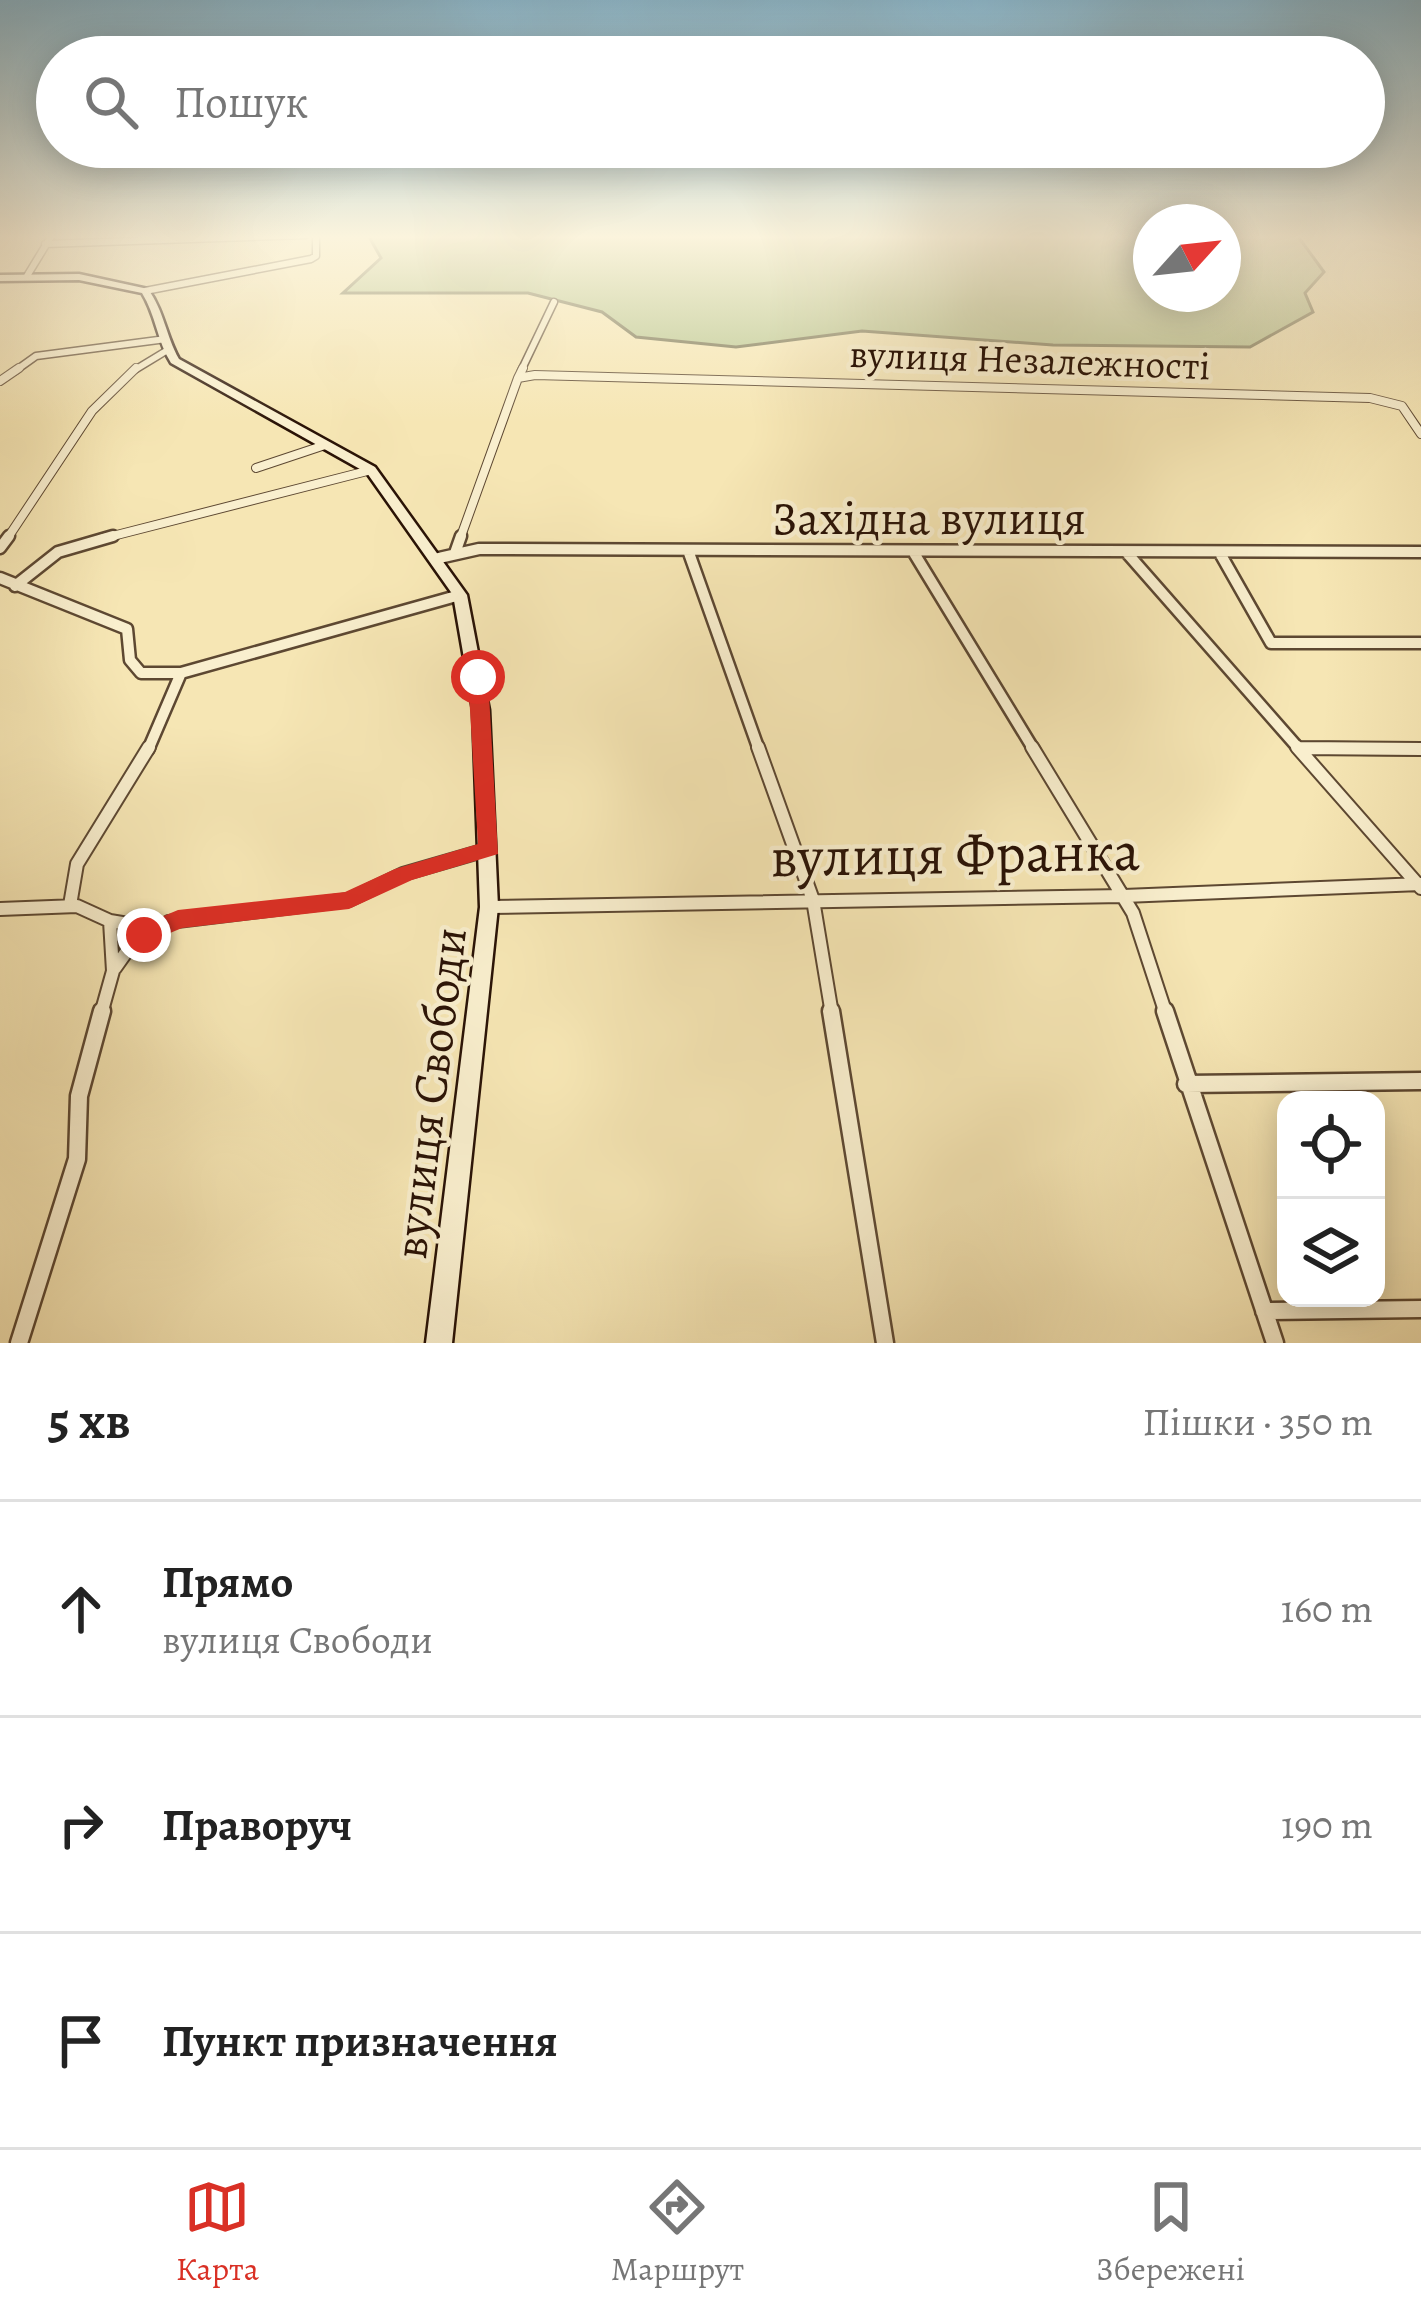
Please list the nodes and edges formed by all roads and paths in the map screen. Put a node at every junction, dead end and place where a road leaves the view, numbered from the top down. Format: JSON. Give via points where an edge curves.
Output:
{"nodes":[{"id":1,"x":150,"y":298,"type":"edge"},
{"id":2,"x":554,"y":302,"type":"dead end"},
{"id":3,"x":166,"y":345,"type":"junction"},
{"id":4,"x":518,"y":378,"type":"junction"},
{"id":5,"x":0,"y":380,"type":"edge"},
{"id":6,"x":1421,"y":434,"type":"edge"},
{"id":7,"x":325,"y":445,"type":"junction"},
{"id":8,"x":256,"y":468,"type":"dead end"},
{"id":9,"x":371,"y":470,"type":"junction"},
{"id":10,"x":0,"y":548,"type":"edge"},
{"id":11,"x":1421,"y":552,"type":"edge"},
{"id":12,"x":689,"y":553,"type":"junction"},
{"id":13,"x":914,"y":553,"type":"junction"},
{"id":14,"x":1126,"y":553,"type":"junction"},
{"id":15,"x":447,"y":555,"type":"junction"},
{"id":16,"x":1221,"y":555,"type":"junction"},
{"id":17,"x":0,"y":578,"type":"edge"},
{"id":18,"x":15,"y":586,"type":"junction"},
{"id":19,"x":460,"y":595,"type":"junction"},
{"id":20,"x":1421,"y":643,"type":"edge"},
{"id":21,"x":181,"y":673,"type":"junction"},
{"id":22,"x":1297,"y":748,"type":"junction"},
{"id":23,"x":1421,"y":749,"type":"edge"},
{"id":24,"x":490,"y":849,"type":"junction"},
{"id":25,"x":1420,"y":886,"type":"edge"},
{"id":26,"x":1124,"y":896,"type":"junction"},
{"id":27,"x":813,"y":900,"type":"junction"},
{"id":28,"x":70,"y":905,"type":"junction"},
{"id":29,"x":490,"y":907,"type":"junction"},
{"id":30,"x":0,"y":909,"type":"edge"},
{"id":31,"x":110,"y":921,"type":"junction"},
{"id":32,"x":152,"y":928,"type":"junction"},
{"id":33,"x":112,"y":971,"type":"junction"},
{"id":34,"x":1421,"y":1081,"type":"edge"},
{"id":35,"x":1186,"y":1084,"type":"junction"},
{"id":36,"x":1421,"y":1309,"type":"edge"},
{"id":37,"x":1264,"y":1311,"type":"junction"},
{"id":38,"x":19,"y":1343,"type":"edge"},
{"id":39,"x":439,"y":1343,"type":"edge"},
{"id":40,"x":885,"y":1343,"type":"edge"},
{"id":41,"x":1275,"y":1343,"type":"edge"}],
"edges":[{"from":1,"to":3,"type":"street","name":"вулиця Свободи"},
{"from":2,"to":4,"type":"street"},
{"from":3,"to":5,"type":"street","via":[[36,356]]},
{"from":3,"to":7,"type":"street","name":"вулиця Свободи","via":[[201,380]]},
{"from":3,"to":10,"type":"street","via":[[91,413]]},
{"from":4,"to":6,"type":"street","name":"вулиця Незалежності","via":[[1370,398],[1402,406]]},
{"from":4,"to":15,"type":"street"},
{"from":7,"to":8,"type":"street"},
{"from":7,"to":9,"type":"street","name":"вулиця Свободи"},
{"from":9,"to":15,"type":"street","name":"вулиця Свободи"},
{"from":9,"to":18,"type":"street","via":[[66,548]]},
{"from":11,"to":16,"type":"street","name":"Західна вулиця"},
{"from":12,"to":13,"type":"street","name":"Західна вулиця"},
{"from":12,"to":15,"type":"street","name":"Західна вулиця"},
{"from":12,"to":27,"type":"street"},
{"from":13,"to":14,"type":"street","name":"Західна вулиця"},
{"from":13,"to":26,"type":"street"},
{"from":14,"to":16,"type":"street","name":"Західна вулиця"},
{"from":14,"to":22,"type":"street"},
{"from":15,"to":19,"type":"street","name":"вулиця Свободи"},
{"from":16,"to":20,"type":"street","via":[[1271,643]]},
{"from":17,"to":18,"type":"street"},
{"from":18,"to":21,"type":"street","via":[[127,629],[130,660],[141,673]]},
{"from":19,"to":21,"type":"street"},
{"from":19,"to":24,"type":"street","name":"вулиця Свободи","via":[[478,677]]},
{"from":21,"to":28,"type":"street","via":[[146,754],[76,865]]},
{"from":22,"to":23,"type":"street"},
{"from":22,"to":25,"type":"street"},
{"from":24,"to":29,"type":"street","name":"вулиця Свободи"},
{"from":24,"to":32,"type":"street","via":[[403,874],[349,900]]},
{"from":25,"to":26,"type":"street","name":"вулиця Франка"},
{"from":26,"to":27,"type":"street","name":"вулиця Франка"},
{"from":26,"to":35,"type":"street"},
{"from":27,"to":29,"type":"street","name":"вулиця Франка"},
{"from":27,"to":40,"type":"street"},
{"from":28,"to":30,"type":"street"},
{"from":28,"to":31,"type":"street"},
{"from":29,"to":39,"type":"street","name":"вулиця Свободи"},
{"from":31,"to":32,"type":"street"},
{"from":31,"to":33,"type":"street"},
{"from":32,"to":33,"type":"street"},
{"from":33,"to":38,"type":"street","via":[[79,1096],[72,1179]]},
{"from":34,"to":35,"type":"street"},
{"from":35,"to":37,"type":"street"},
{"from":36,"to":37,"type":"street"},
{"from":37,"to":41,"type":"street"}]}
